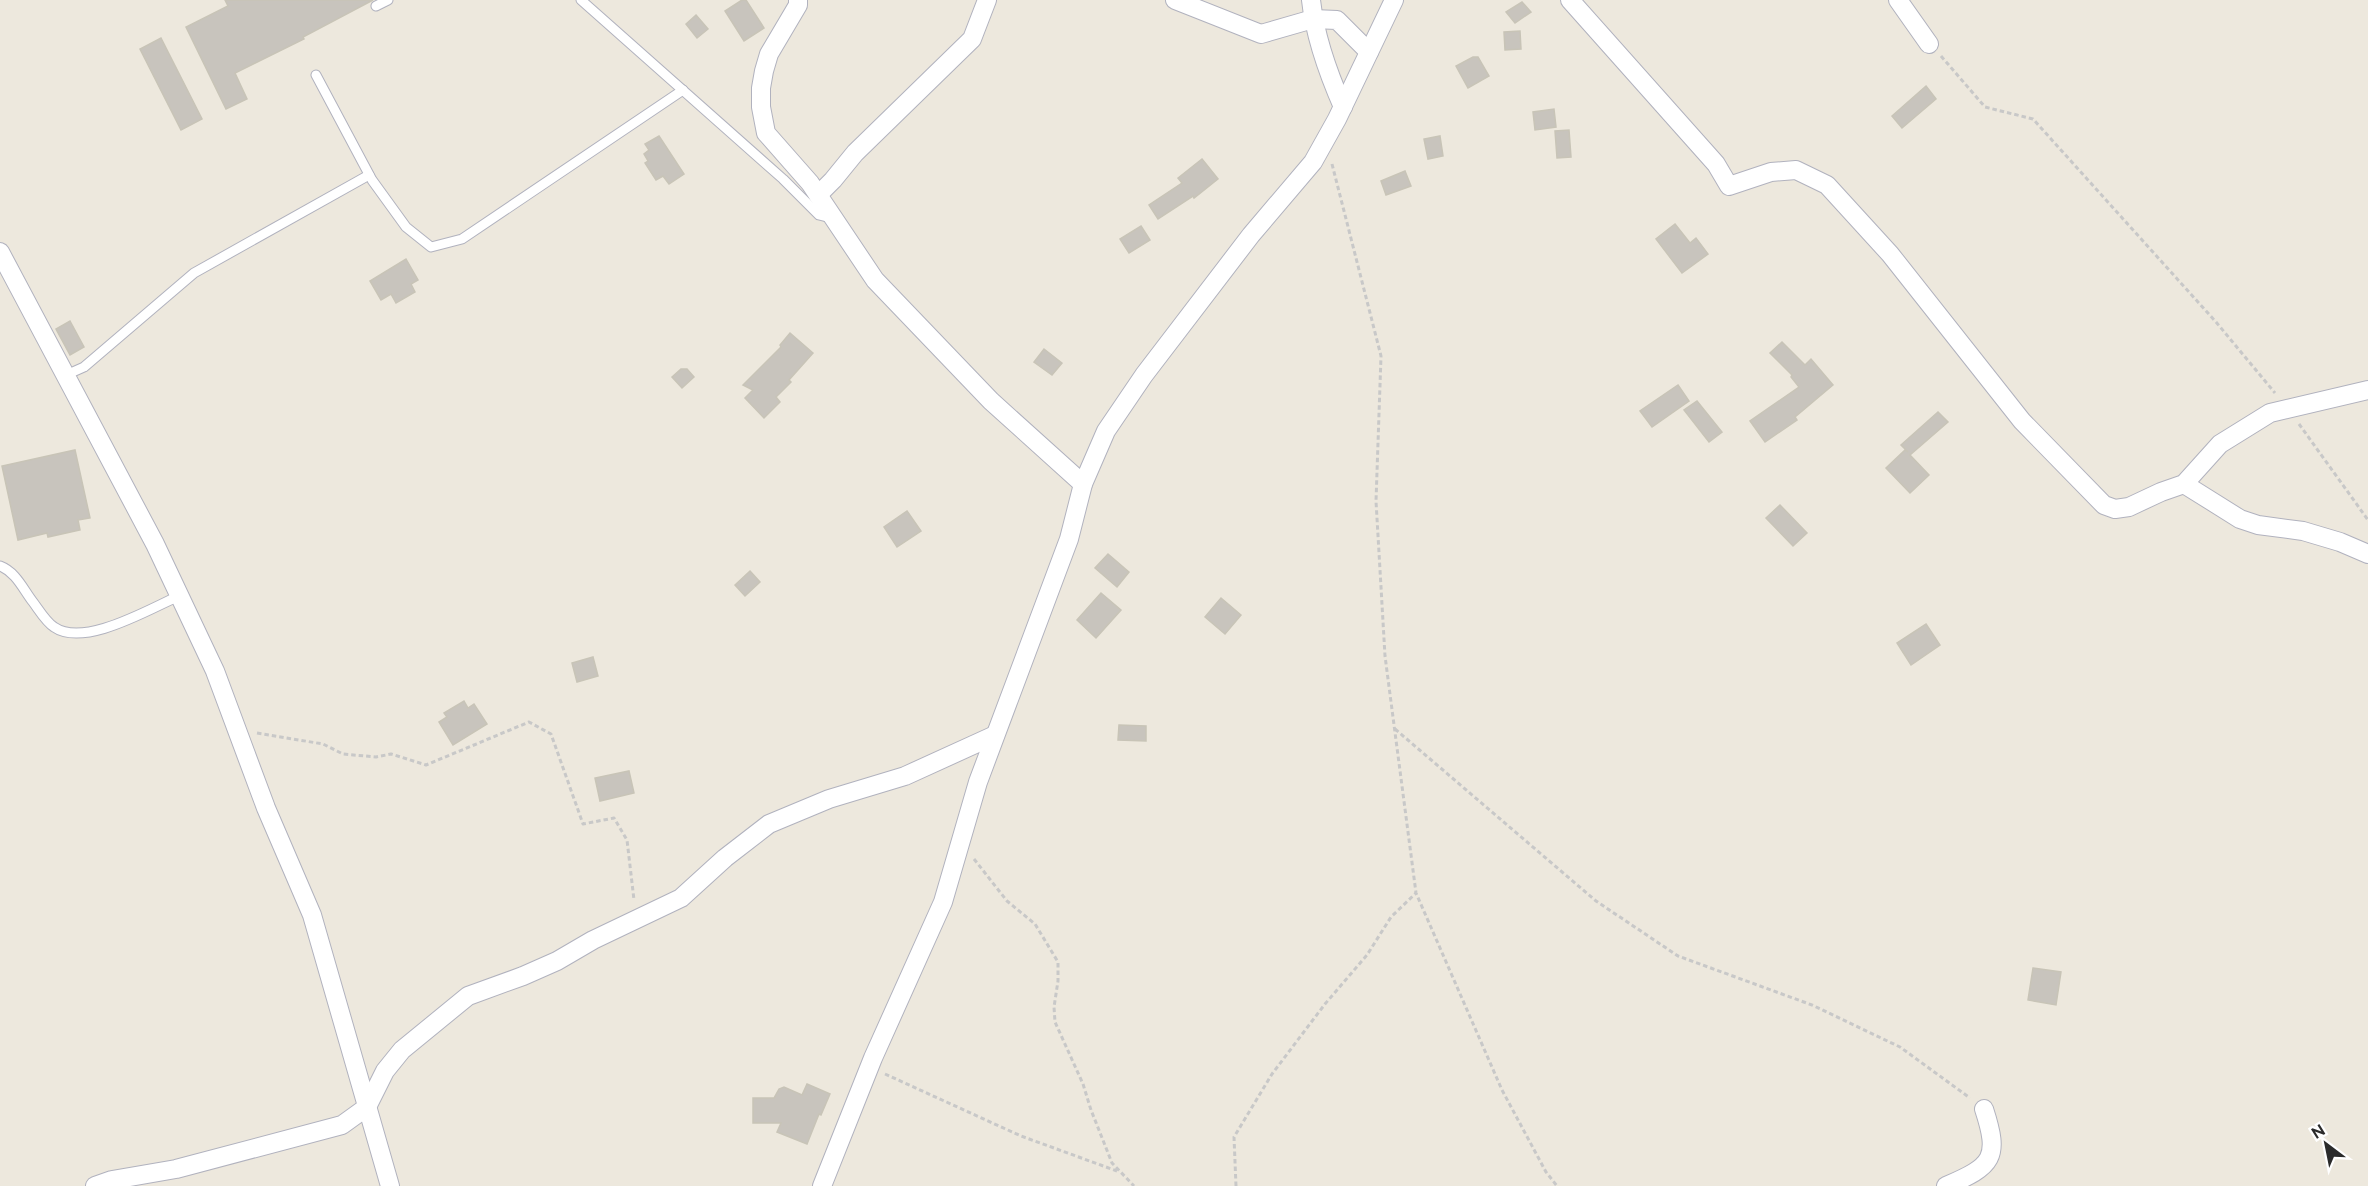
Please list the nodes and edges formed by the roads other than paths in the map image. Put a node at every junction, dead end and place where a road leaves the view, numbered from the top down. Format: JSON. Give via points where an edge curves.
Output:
{"nodes":[{"id":1,"x":388,"y":0,"type":"edge"},
{"id":2,"x":581,"y":0,"type":"edge"},
{"id":3,"x":798,"y":0,"type":"edge"},
{"id":4,"x":987,"y":0,"type":"edge"},
{"id":5,"x":1175,"y":0,"type":"edge"},
{"id":6,"x":1311,"y":0,"type":"edge"},
{"id":7,"x":1394,"y":0,"type":"edge"},
{"id":8,"x":1570,"y":0,"type":"edge"},
{"id":9,"x":1899,"y":0,"type":"edge"},
{"id":10,"x":376,"y":6,"type":"dead end"},
{"id":11,"x":1313,"y":19,"type":"junction"},
{"id":12,"x":1929,"y":44,"type":"road end"},
{"id":13,"x":1369,"y":52,"type":"junction"},
{"id":14,"x":316,"y":75,"type":"dead end"},
{"id":15,"x":683,"y":90,"type":"junction"},
{"id":16,"x":1343,"y":107,"type":"junction"},
{"id":17,"x":369,"y":175,"type":"junction"},
{"id":18,"x":818,"y":195,"type":"junction"},
{"id":19,"x":833,"y":218,"type":"junction"},
{"id":20,"x":0,"y":252,"type":"edge"},
{"id":21,"x":66,"y":375,"type":"junction"},
{"id":22,"x":2368,"y":390,"type":"edge"},
{"id":23,"x":1083,"y":483,"type":"junction"},
{"id":24,"x":2184,"y":484,"type":"junction"},
{"id":25,"x":2368,"y":554,"type":"edge"},
{"id":26,"x":0,"y":566,"type":"edge"},
{"id":27,"x":179,"y":596,"type":"junction"},
{"id":28,"x":995,"y":735,"type":"junction"},
{"id":29,"x":367,"y":1107,"type":"junction"},
{"id":30,"x":1984,"y":1109,"type":"road end"},
{"id":31,"x":95,"y":1186,"type":"edge"},
{"id":32,"x":390,"y":1186,"type":"edge"},
{"id":33,"x":822,"y":1186,"type":"edge"},
{"id":34,"x":1946,"y":1186,"type":"edge"}],
"edges":[{"from":1,"to":10,"type":"lane"},
{"from":2,"to":15,"type":"lane"},
{"from":3,"to":18,"type":"street","via":[[769,54],[761,88],[762,107],[766,134]]},
{"from":4,"to":18,"type":"street","via":[[972,39],[855,153]]},
{"from":5,"to":11,"type":"street","via":[[1261,34]]},
{"from":6,"to":11,"type":"street"},
{"from":7,"to":13,"type":"street"},
{"from":8,"to":24,"type":"street","via":[[1716,164],[1729,186],[1772,172],[1796,170],[1827,185],[1890,254],[2022,421],[2104,505],[2129,507]]},
{"from":9,"to":12,"type":"street"},
{"from":11,"to":13,"type":"street","via":[[1337,20]]},
{"from":11,"to":16,"type":"street"},
{"from":13,"to":16,"type":"street"},
{"from":14,"to":17,"type":"lane"},
{"from":15,"to":17,"type":"lane","via":[[462,239],[431,247],[406,227]]},
{"from":15,"to":19,"type":"lane","via":[[819,215]]},
{"from":16,"to":23,"type":"street","via":[[1313,162],[1251,235],[1144,375],[1106,431]]},
{"from":17,"to":21,"type":"lane","via":[[194,273],[84,367]]},
{"from":18,"to":19,"type":"street"},
{"from":19,"to":23,"type":"street","via":[[875,280],[991,401]]},
{"from":20,"to":21,"type":"street"},
{"from":21,"to":27,"type":"street"},
{"from":22,"to":24,"type":"street","via":[[2270,413],[2220,444]]},
{"from":23,"to":28,"type":"street","via":[[1069,539]]},
{"from":24,"to":25,"type":"street","via":[[2240,519],[2303,531]]},
{"from":26,"to":27,"type":"lane","via":[[11,570],[53,627],[69,633],[101,630]]},
{"from":27,"to":29,"type":"street","via":[[215,671],[266,808],[312,915]]},
{"from":28,"to":29,"type":"street","via":[[905,776],[829,799],[769,824],[681,898],[523,976],[468,996],[402,1050]]},
{"from":28,"to":33,"type":"street","via":[[943,902]]},
{"from":29,"to":31,"type":"street","via":[[342,1125],[309,1136]]},
{"from":29,"to":32,"type":"street"},
{"from":30,"to":34,"type":"street","via":[[1993,1153],[1980,1169]]}]}
